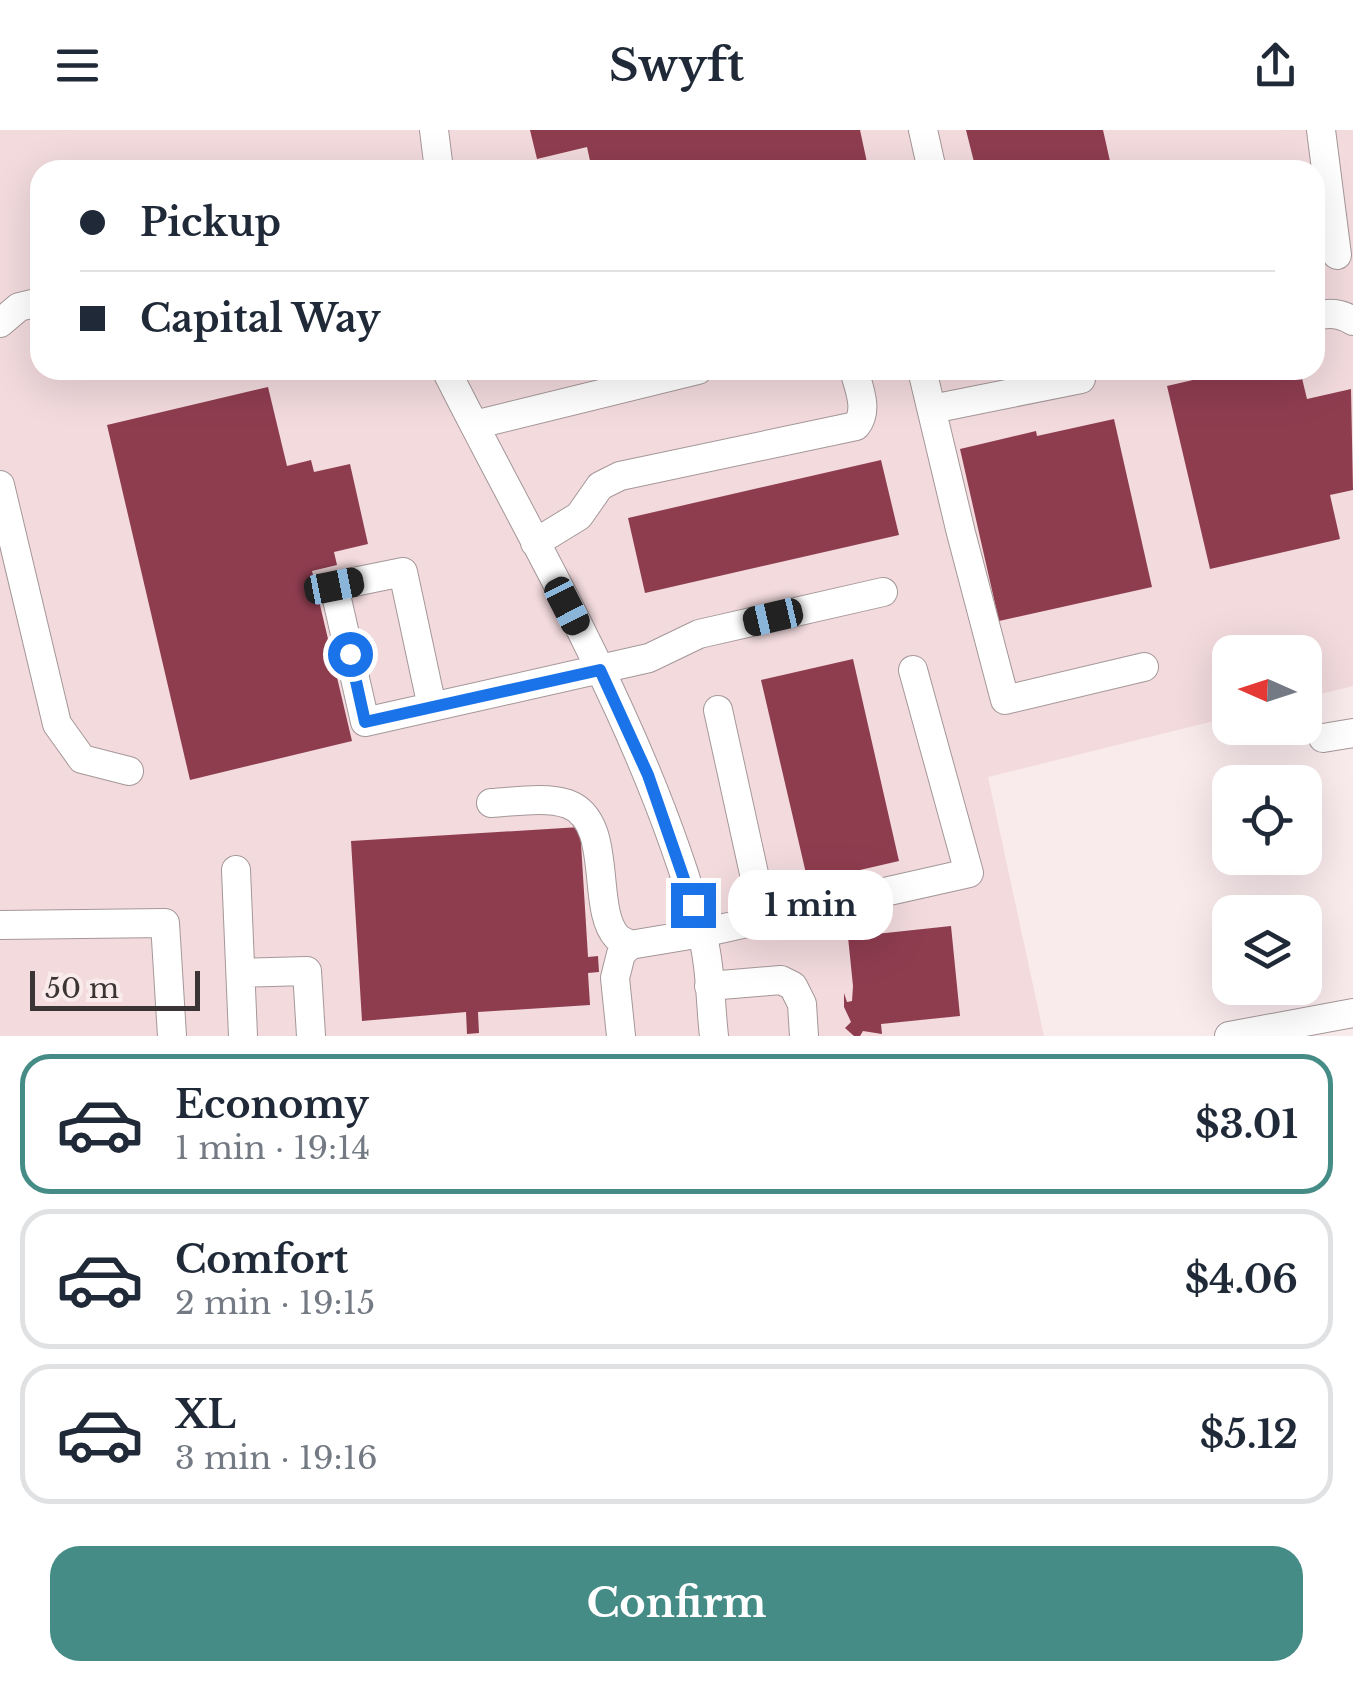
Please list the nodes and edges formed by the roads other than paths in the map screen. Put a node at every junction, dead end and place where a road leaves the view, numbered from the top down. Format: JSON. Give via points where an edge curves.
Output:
{"nodes":[{"id":1,"x":434,"y":130,"type":"edge"},
{"id":2,"x":923,"y":130,"type":"edge"},
{"id":3,"x":1320,"y":130,"type":"edge"},
{"id":4,"x":438,"y":160,"type":"edge"},
{"id":5,"x":930,"y":160,"type":"edge"},
{"id":6,"x":1324,"y":160,"type":"edge"},
{"id":7,"x":1325,"y":172,"type":"edge"},
{"id":8,"x":1335,"y":255,"type":"edge"},
{"id":9,"x":30,"y":304,"type":"edge"},
{"id":10,"x":1325,"y":314,"type":"edge"},
{"id":11,"x":1353,"y":321,"type":"edge"},
{"id":12,"x":0,"y":323,"type":"edge"},
{"id":13,"x":451,"y":380,"type":"edge"},
{"id":14,"x":657,"y":380,"type":"edge"},
{"id":15,"x":856,"y":380,"type":"edge"},
{"id":16,"x":925,"y":380,"type":"edge"},
{"id":17,"x":1076,"y":380,"type":"edge"},
{"id":18,"x":932,"y":409,"type":"junction"},
{"id":19,"x":474,"y":425,"type":"junction"},
{"id":20,"x":0,"y":485,"type":"edge"},
{"id":21,"x":535,"y":543,"type":"junction"},
{"id":22,"x":883,"y":592,"type":"dead end"},
{"id":23,"x":1144,"y":668,"type":"dead end"},
{"id":24,"x":600,"y":670,"type":"junction"},
{"id":25,"x":913,"y":670,"type":"dead end"},
{"id":26,"x":432,"y":707,"type":"junction"},
{"id":27,"x":718,"y":710,"type":"dead end"},
{"id":28,"x":1353,"y":733,"type":"edge"},
{"id":29,"x":1324,"y":738,"type":"dead end"},
{"id":30,"x":130,"y":771,"type":"dead end"},
{"id":31,"x":491,"y":802,"type":"dead end"},
{"id":32,"x":236,"y":870,"type":"dead end"},
{"id":33,"x":764,"y":918,"type":"junction"},
{"id":34,"x":0,"y":925,"type":"edge"},
{"id":35,"x":702,"y":933,"type":"junction"},
{"id":36,"x":630,"y":945,"type":"junction"},
{"id":37,"x":240,"y":974,"type":"junction"},
{"id":38,"x":708,"y":986,"type":"junction"},
{"id":39,"x":1353,"y":1014,"type":"edge"},
{"id":40,"x":172,"y":1036,"type":"edge"},
{"id":41,"x":243,"y":1036,"type":"edge"},
{"id":42,"x":311,"y":1036,"type":"edge"},
{"id":43,"x":620,"y":1036,"type":"edge"},
{"id":44,"x":714,"y":1036,"type":"edge"},
{"id":45,"x":804,"y":1036,"type":"edge"},
{"id":46,"x":1229,"y":1036,"type":"edge"}],
"edges":[{"from":1,"to":4,"type":"street"},
{"from":2,"to":5,"type":"street"},
{"from":3,"to":6,"type":"street"},
{"from":7,"to":8,"type":"street"},
{"from":9,"to":12,"type":"street"},
{"from":10,"to":11,"type":"street"},
{"from":13,"to":19,"type":"street"},
{"from":14,"to":19,"type":"street"},
{"from":15,"to":21,"type":"street","via":[[863,407],[856,426],[620,476],[600,486],[578,516]]},
{"from":16,"to":18,"type":"street"},
{"from":17,"to":18,"type":"street"},
{"from":18,"to":23,"type":"street","via":[[1006,700]]},
{"from":19,"to":21,"type":"street"},
{"from":20,"to":30,"type":"street","via":[[57,724],[82,759]]},
{"from":21,"to":24,"type":"street"},
{"from":22,"to":24,"type":"street","via":[[700,634],[649,658]]},
{"from":24,"to":26,"type":"street"},
{"from":24,"to":35,"type":"street","via":[[648,775]]},
{"from":25,"to":33,"type":"street","via":[[969,873]]},
{"from":26,"to":26,"type":"street","via":[[365,722],[334,586],[403,572]]},
{"from":27,"to":33,"type":"street"},
{"from":28,"to":29,"type":"street"},
{"from":31,"to":36,"type":"street","via":[[555,800],[581,811],[590,823],[610,924]]},
{"from":32,"to":37,"type":"street"},
{"from":33,"to":35,"type":"street"},
{"from":34,"to":40,"type":"street","via":[[165,923]]},
{"from":35,"to":36,"type":"street"},
{"from":35,"to":38,"type":"street"},
{"from":36,"to":43,"type":"street","via":[[615,978]]},
{"from":37,"to":41,"type":"street"},
{"from":37,"to":42,"type":"street","via":[[308,971]]},
{"from":38,"to":44,"type":"street"},
{"from":38,"to":45,"type":"street","via":[[782,980],[802,1004]]},
{"from":39,"to":46,"type":"street"}]}
